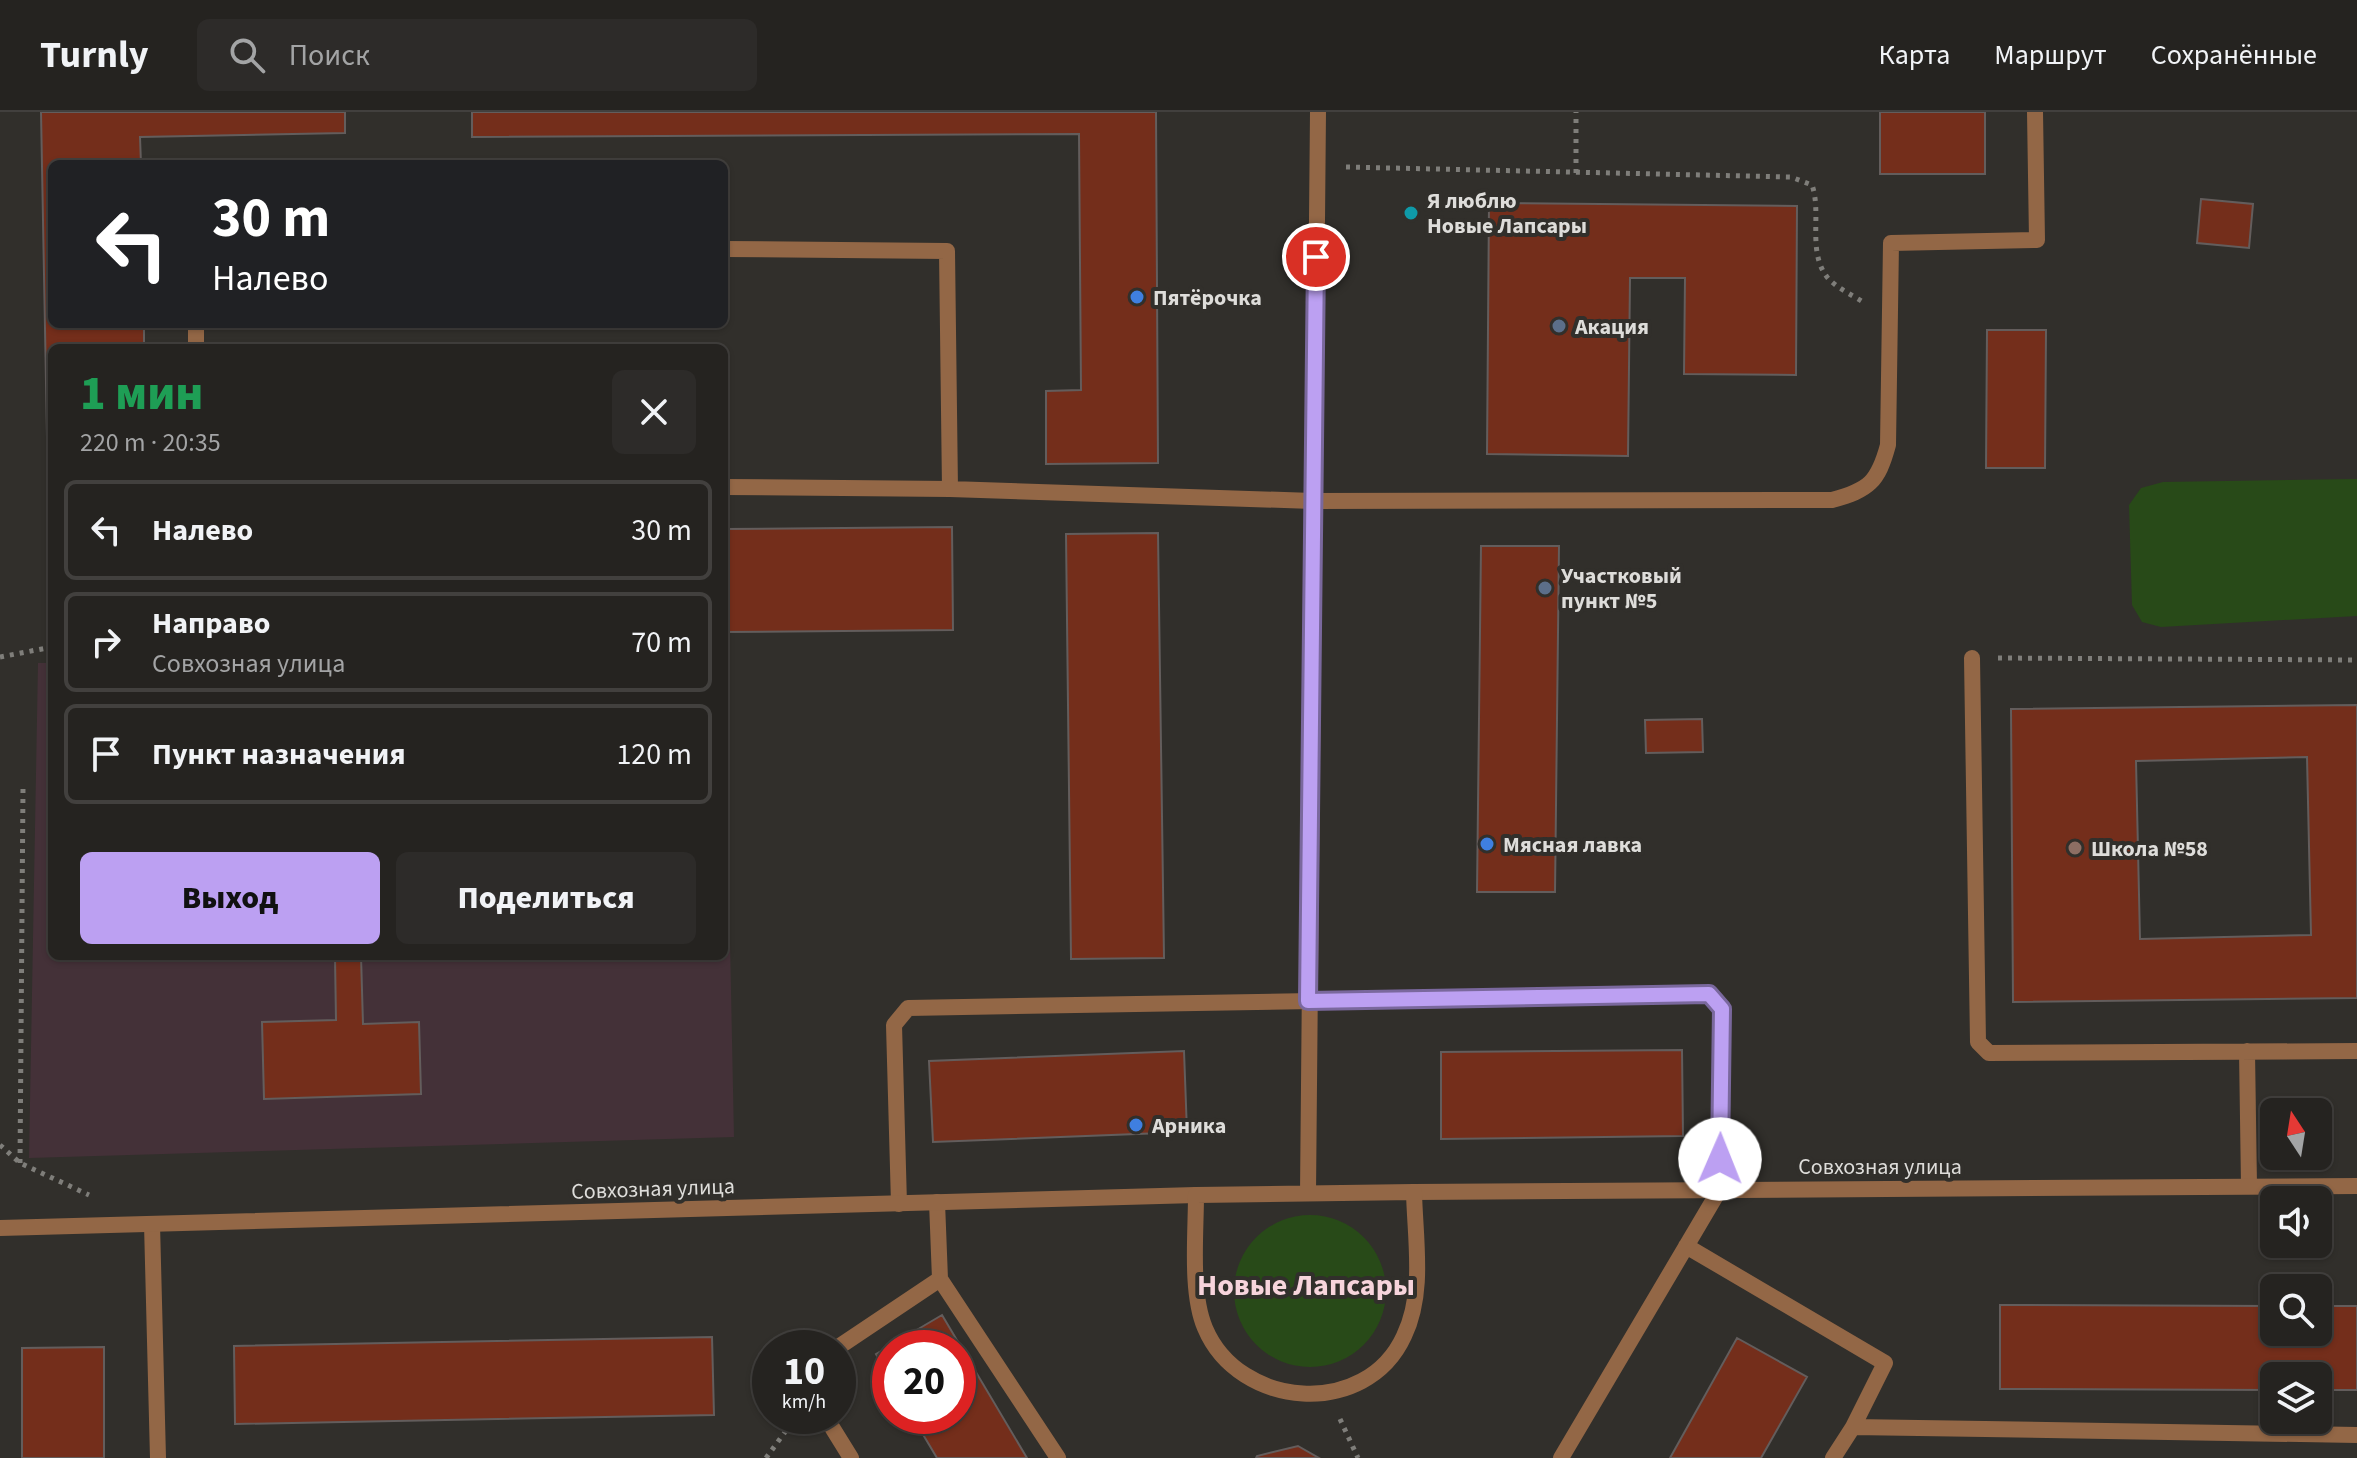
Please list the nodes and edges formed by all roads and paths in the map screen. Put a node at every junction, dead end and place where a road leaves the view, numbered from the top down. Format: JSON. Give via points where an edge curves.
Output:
{"nodes":[{"id":1,"x":1318,"y":112,"type":"edge"},
{"id":2,"x":1576,"y":112,"type":"edge"},
{"id":3,"x":2035,"y":112,"type":"edge"},
{"id":4,"x":1317,"y":166,"type":"junction"},
{"id":5,"x":1576,"y":173,"type":"junction"},
{"id":6,"x":728,"y":249,"type":"edge"},
{"id":7,"x":1890,"y":322,"type":"junction"},
{"id":8,"x":728,"y":487,"type":"edge"},
{"id":9,"x":950,"y":489,"type":"junction"},
{"id":10,"x":1313,"y":501,"type":"junction"},
{"id":11,"x":48,"y":648,"type":"edge"},
{"id":12,"x":0,"y":657,"type":"edge"},
{"id":13,"x":1972,"y":658,"type":"joint"},
{"id":14,"x":2357,"y":660,"type":"edge"},
{"id":15,"x":23,"y":787,"type":"dead end"},
{"id":16,"x":1308,"y":1001,"type":"junction"},
{"id":17,"x":2247,"y":1051,"type":"junction"},
{"id":18,"x":2357,"y":1051,"type":"edge"},
{"id":19,"x":0,"y":1145,"type":"edge"},
{"id":20,"x":20,"y":1163,"type":"junction"},
{"id":21,"x":2249,"y":1186,"type":"junction"},
{"id":22,"x":2357,"y":1186,"type":"edge"},
{"id":23,"x":1720,"y":1189,"type":"junction"},
{"id":24,"x":1414,"y":1192,"type":"junction"},
{"id":25,"x":1308,"y":1193,"type":"junction"},
{"id":26,"x":1196,"y":1195,"type":"junction"},
{"id":27,"x":99,"y":1200,"type":"dead end"},
{"id":28,"x":937,"y":1202,"type":"junction"},
{"id":29,"x":899,"y":1204,"type":"junction"},
{"id":30,"x":152,"y":1224,"type":"junction"},
{"id":31,"x":0,"y":1228,"type":"edge"},
{"id":32,"x":1686,"y":1246,"type":"junction"},
{"id":33,"x":940,"y":1279,"type":"junction"},
{"id":34,"x":856,"y":1335,"type":"edge"},
{"id":35,"x":1327,"y":1392,"type":"junction"},
{"id":36,"x":1853,"y":1427,"type":"junction"},
{"id":37,"x":784,"y":1434,"type":"edge"},
{"id":38,"x":836,"y":1434,"type":"edge"},
{"id":39,"x":2357,"y":1435,"type":"edge"},
{"id":40,"x":158,"y":1458,"type":"edge"},
{"id":41,"x":766,"y":1458,"type":"edge"},
{"id":42,"x":851,"y":1458,"type":"edge"},
{"id":43,"x":1058,"y":1458,"type":"edge"},
{"id":44,"x":1358,"y":1458,"type":"edge"},
{"id":45,"x":1561,"y":1458,"type":"edge"},
{"id":46,"x":1833,"y":1458,"type":"edge"}],
"edges":[{"from":1,"to":4,"type":"street"},
{"from":2,"to":5,"type":"path"},
{"from":3,"to":7,"type":"street","via":[[2037,240],[1891,243]]},
{"from":4,"to":5,"type":"path"},
{"from":4,"to":10,"type":"street"},
{"from":5,"to":7,"type":"path","via":[[1791,177],[1812,185],[1817,200],[1816,250],[1827,277]]},
{"from":6,"to":9,"type":"street","via":[[947,251]]},
{"from":7,"to":10,"type":"street","via":[[1888,445],[1880,474],[1859,493],[1832,500]]},
{"from":8,"to":9,"type":"street"},
{"from":9,"to":10,"type":"street"},
{"from":10,"to":16,"type":"street"},
{"from":11,"to":12,"type":"path"},
{"from":13,"to":14,"type":"path"},
{"from":13,"to":17,"type":"street","via":[[1978,1042],[1989,1053]]},
{"from":15,"to":20,"type":"path"},
{"from":16,"to":23,"type":"street","via":[[1709,994],[1722,1009]]},
{"from":16,"to":25,"type":"street"},
{"from":16,"to":29,"type":"street","via":[[908,1008],[894,1025]]},
{"from":17,"to":18,"type":"street"},
{"from":17,"to":21,"type":"street"},
{"from":19,"to":20,"type":"path"},
{"from":20,"to":27,"type":"path"},
{"from":21,"to":22,"type":"street","name":"Совхозная улица"},
{"from":21,"to":23,"type":"street","name":"Совхозная улица"},
{"from":23,"to":24,"type":"street","name":"Совхозная улица"},
{"from":23,"to":32,"type":"street"},
{"from":24,"to":25,"type":"street","name":"Совхозная улица"},
{"from":24,"to":35,"type":"street","via":[[1414,1307],[1404,1338],[1378,1370],[1343,1390]]},
{"from":25,"to":26,"type":"street","name":"Совхозная улица"},
{"from":26,"to":28,"type":"street","name":"Совхозная улица"},
{"from":26,"to":35,"type":"street","via":[[1196,1285],[1204,1328],[1227,1363],[1259,1385],[1304,1396]]},
{"from":28,"to":29,"type":"street","name":"Совхозная улица"},
{"from":28,"to":33,"type":"street"},
{"from":29,"to":30,"type":"street","name":"Совхозная улица"},
{"from":30,"to":31,"type":"street","name":"Совхозная улица"},
{"from":30,"to":40,"type":"street"},
{"from":32,"to":36,"type":"street","via":[[1885,1363]]},
{"from":32,"to":45,"type":"street"},
{"from":33,"to":34,"type":"street"},
{"from":33,"to":43,"type":"street"},
{"from":35,"to":44,"type":"path"},
{"from":36,"to":39,"type":"street"},
{"from":36,"to":46,"type":"street"},
{"from":37,"to":41,"type":"path"},
{"from":38,"to":42,"type":"street"}]}
